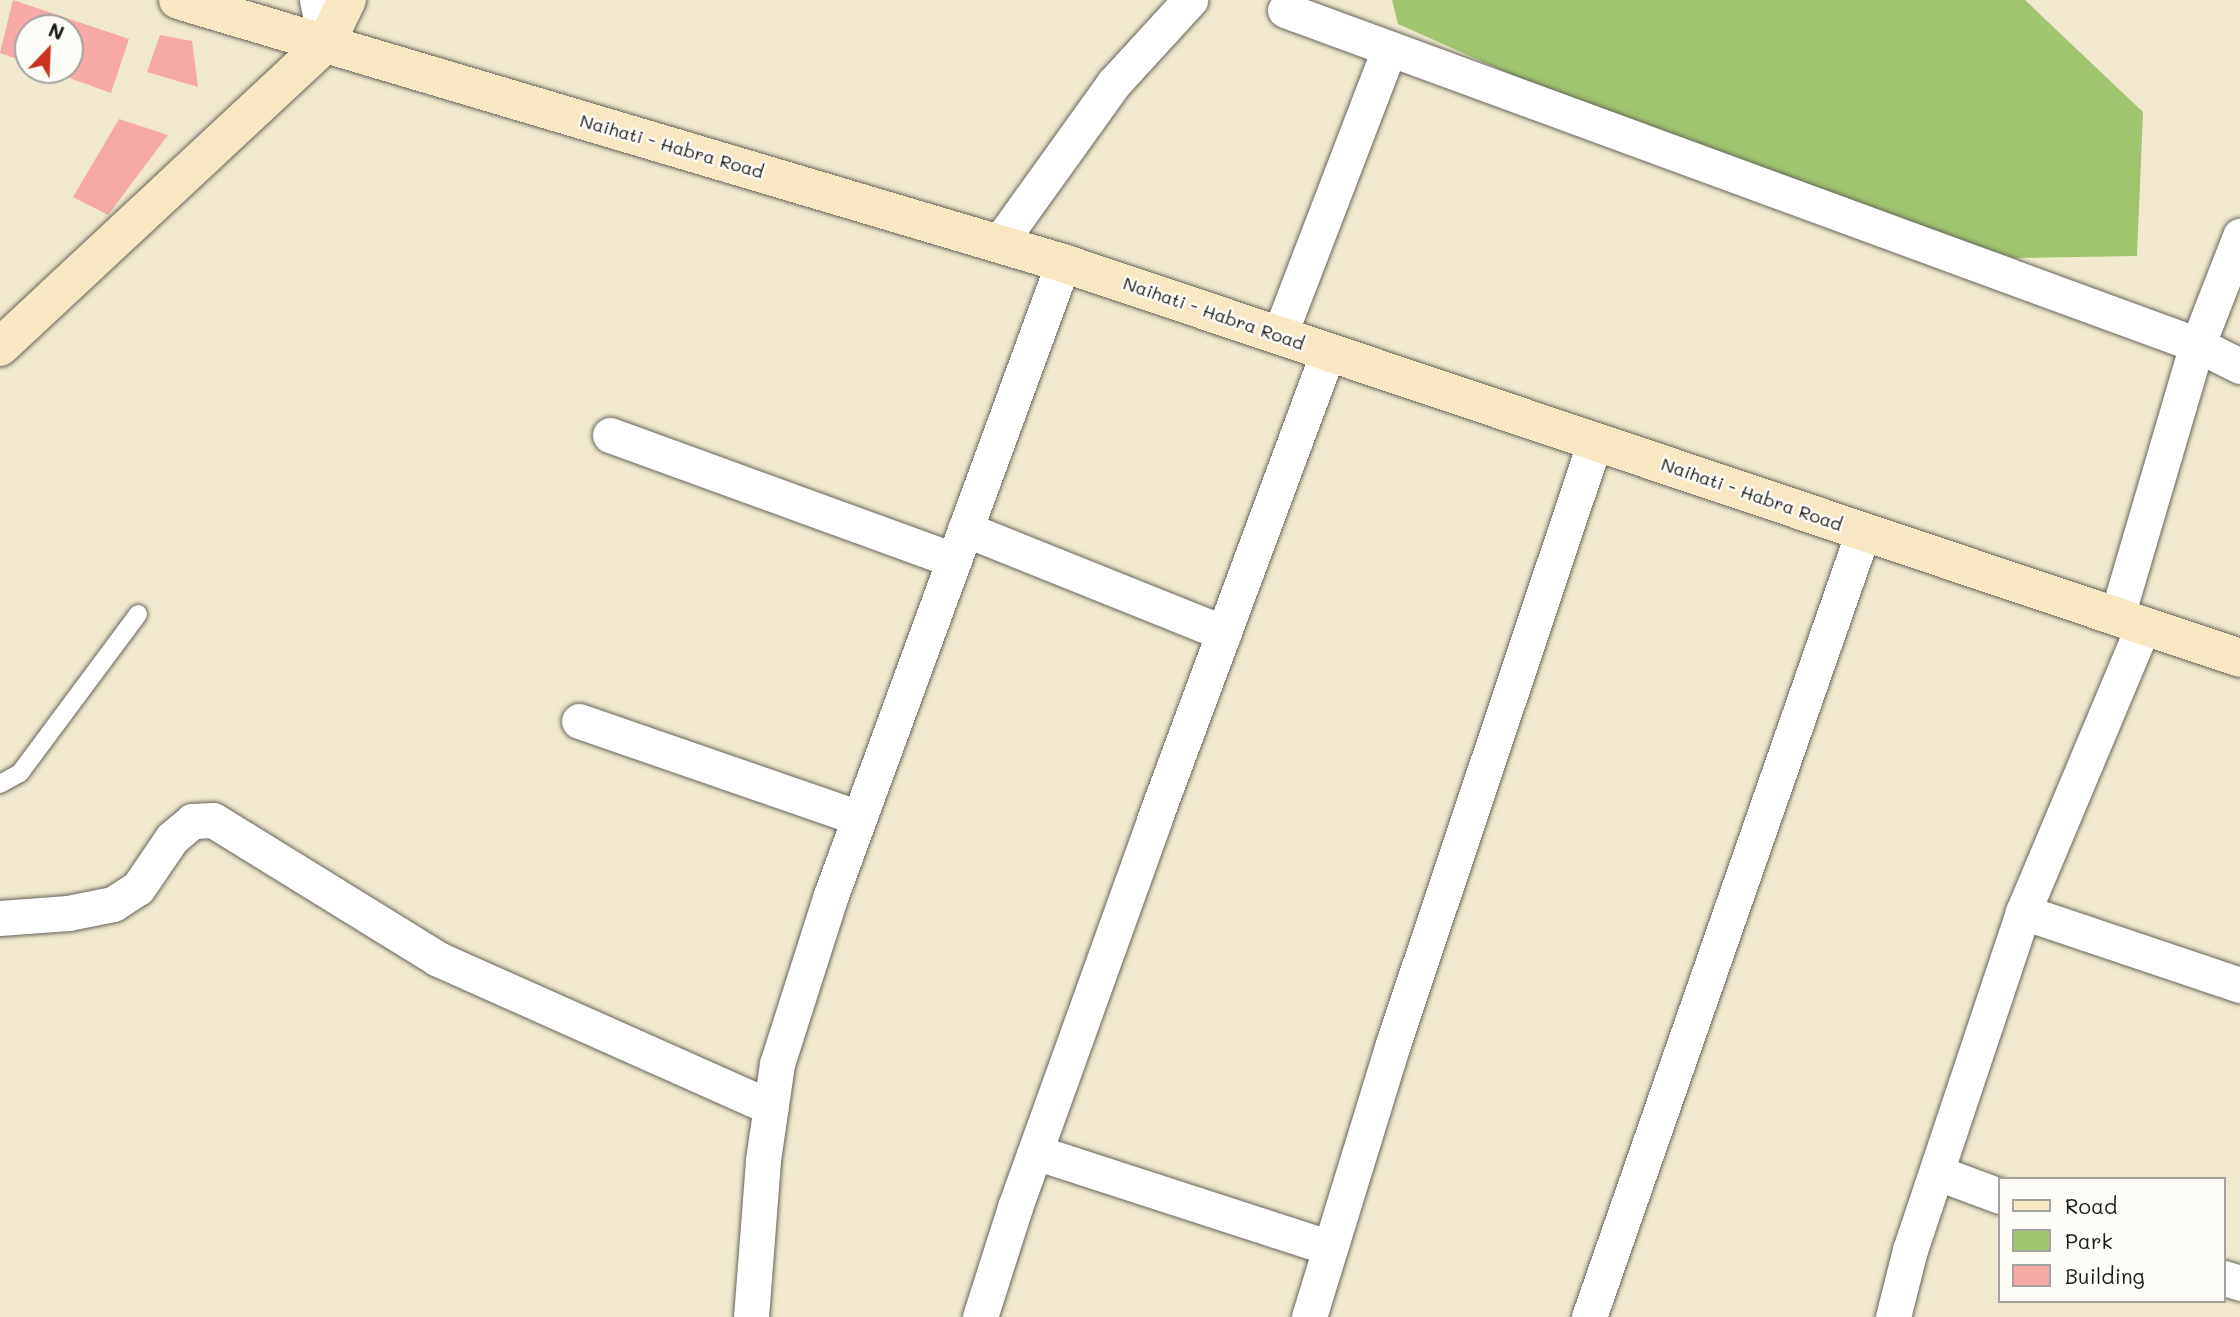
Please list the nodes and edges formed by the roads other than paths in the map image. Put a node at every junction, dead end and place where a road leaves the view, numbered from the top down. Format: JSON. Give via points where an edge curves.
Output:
{"nodes":[{"id":1,"x":178,"y":0,"type":"edge"},
{"id":2,"x":317,"y":0,"type":"edge"},
{"id":3,"x":348,"y":0,"type":"edge"},
{"id":4,"x":1190,"y":0,"type":"edge"},
{"id":5,"x":1284,"y":10,"type":"dead end"},
{"id":6,"x":326,"y":43,"type":"junction"},
{"id":7,"x":1389,"y":50,"type":"junction"},
{"id":8,"x":2240,"y":236,"type":"edge"},
{"id":9,"x":999,"y":243,"type":"junction"},
{"id":10,"x":1063,"y":263,"type":"junction"},
{"id":11,"x":1279,"y":336,"type":"junction"},
{"id":12,"x":2198,"y":345,"type":"junction"},
{"id":13,"x":0,"y":347,"type":"edge"},
{"id":14,"x":1328,"y":352,"type":"junction"},
{"id":15,"x":2240,"y":366,"type":"edge"},
{"id":16,"x":610,"y":435,"type":"dead end"},
{"id":17,"x":1595,"y":441,"type":"junction"},
{"id":18,"x":1863,"y":532,"type":"junction"},
{"id":19,"x":960,"y":545,"type":"junction"},
{"id":20,"x":138,"y":614,"type":"dead end"},
{"id":21,"x":2130,"y":621,"type":"junction"},
{"id":22,"x":1224,"y":633,"type":"junction"},
{"id":23,"x":2240,"y":658,"type":"edge"},
{"id":24,"x":579,"y":721,"type":"dead end"},
{"id":25,"x":0,"y":784,"type":"edge"},
{"id":26,"x":859,"y":818,"type":"junction"},
{"id":27,"x":2023,"y":912,"type":"junction"},
{"id":28,"x":0,"y":918,"type":"edge"},
{"id":29,"x":2240,"y":985,"type":"edge"},
{"id":30,"x":771,"y":1107,"type":"junction"},
{"id":31,"x":1035,"y":1152,"type":"junction"},
{"id":32,"x":1938,"y":1173,"type":"junction"},
{"id":33,"x":1998,"y":1195,"type":"edge"},
{"id":34,"x":1330,"y":1248,"type":"junction"},
{"id":35,"x":751,"y":1317,"type":"edge"},
{"id":36,"x":980,"y":1317,"type":"edge"},
{"id":37,"x":1309,"y":1317,"type":"edge"},
{"id":38,"x":1589,"y":1317,"type":"edge"},
{"id":39,"x":1893,"y":1317,"type":"edge"}],
"edges":[{"from":1,"to":6,"type":"main road","name":"Naihati - Habra Road"},
{"from":2,"to":6,"type":"street"},
{"from":3,"to":6,"type":"main road"},
{"from":4,"to":9,"type":"street","via":[[1114,83]]},
{"from":5,"to":7,"type":"street"},
{"from":6,"to":9,"type":"main road","name":"Naihati - Habra Road"},
{"from":6,"to":13,"type":"main road"},
{"from":7,"to":11,"type":"street"},
{"from":7,"to":12,"type":"street"},
{"from":8,"to":12,"type":"street"},
{"from":9,"to":10,"type":"main road","name":"Naihati - Habra Road"},
{"from":10,"to":11,"type":"main road","name":"Naihati - Habra Road"},
{"from":10,"to":19,"type":"street"},
{"from":11,"to":14,"type":"main road","name":"Naihati - Habra Road"},
{"from":12,"to":15,"type":"street"},
{"from":12,"to":21,"type":"street"},
{"from":14,"to":17,"type":"main road","name":"Naihati - Habra Road"},
{"from":14,"to":22,"type":"street"},
{"from":16,"to":19,"type":"street"},
{"from":17,"to":18,"type":"main road","name":"Naihati - Habra Road"},
{"from":17,"to":34,"type":"street","via":[[1393,1044]]},
{"from":18,"to":21,"type":"main road","name":"Naihati - Habra Road"},
{"from":18,"to":38,"type":"street"},
{"from":19,"to":22,"type":"street"},
{"from":19,"to":26,"type":"street"},
{"from":20,"to":25,"type":"lane","via":[[20,773]]},
{"from":21,"to":23,"type":"main road","name":"Naihati - Habra Road"},
{"from":21,"to":27,"type":"street"},
{"from":22,"to":31,"type":"street"},
{"from":24,"to":26,"type":"street"},
{"from":26,"to":30,"type":"street","via":[[777,1064]]},
{"from":27,"to":29,"type":"street"},
{"from":27,"to":32,"type":"street"},
{"from":28,"to":30,"type":"street","via":[[113,904],[138,888],[172,838],[192,821],[214,820],[438,959]]},
{"from":30,"to":35,"type":"street"},
{"from":31,"to":34,"type":"street"},
{"from":31,"to":36,"type":"street"},
{"from":32,"to":33,"type":"street"},
{"from":32,"to":39,"type":"street"},
{"from":34,"to":37,"type":"street"}]}
